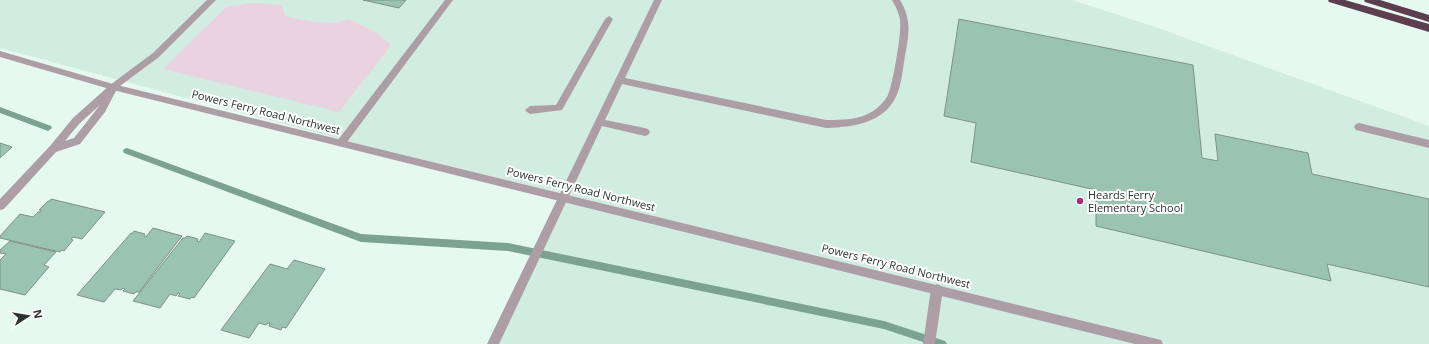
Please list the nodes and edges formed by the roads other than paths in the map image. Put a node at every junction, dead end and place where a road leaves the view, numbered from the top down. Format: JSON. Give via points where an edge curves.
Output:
{"nodes":[{"id":1,"x":212,"y":0,"type":"edge"},
{"id":2,"x":449,"y":0,"type":"edge"},
{"id":3,"x":658,"y":0,"type":"edge"},
{"id":4,"x":896,"y":0,"type":"edge"},
{"id":5,"x":1332,"y":0,"type":"edge"},
{"id":6,"x":1369,"y":0,"type":"edge"},
{"id":7,"x":609,"y":19,"type":"dead end"},
{"id":8,"x":1429,"y":19,"type":"edge"},
{"id":9,"x":1429,"y":28,"type":"edge"},
{"id":10,"x":0,"y":54,"type":"edge"},
{"id":11,"x":619,"y":80,"type":"junction"},
{"id":12,"x":113,"y":87,"type":"junction"},
{"id":13,"x":530,"y":110,"type":"dead end"},
{"id":14,"x":599,"y":122,"type":"junction"},
{"id":15,"x":1358,"y":127,"type":"dead end"},
{"id":16,"x":645,"y":132,"type":"dead end"},
{"id":17,"x":341,"y":143,"type":"junction"},
{"id":18,"x":1429,"y":144,"type":"edge"},
{"id":19,"x":53,"y":149,"type":"junction"},
{"id":20,"x":563,"y":197,"type":"junction"},
{"id":21,"x":0,"y":206,"type":"edge"},
{"id":22,"x":937,"y":289,"type":"junction"},
{"id":23,"x":493,"y":344,"type":"edge"},
{"id":24,"x":929,"y":344,"type":"edge"},
{"id":25,"x":1157,"y":344,"type":"edge"}],
"edges":[{"from":1,"to":12,"type":"street","via":[[156,55]]},
{"from":2,"to":17,"type":"street"},
{"from":3,"to":11,"type":"street"},
{"from":4,"to":11,"type":"street","via":[[904,12],[905,23],[894,87],[890,100],[882,109],[861,121],[826,124]]},
{"from":5,"to":9,"type":"highway"},
{"from":6,"to":8,"type":"highway"},
{"from":7,"to":13,"type":"street","via":[[559,108]]},
{"from":10,"to":12,"type":"street","name":"Powers Ferry Road Northwest"},
{"from":11,"to":14,"type":"street"},
{"from":12,"to":17,"type":"street","name":"Powers Ferry Road Northwest"},
{"from":12,"to":19,"type":"street","via":[[76,121]]},
{"from":12,"to":19,"type":"street","via":[[102,110],[77,141]]},
{"from":14,"to":16,"type":"street"},
{"from":14,"to":20,"type":"street"},
{"from":15,"to":18,"type":"street"},
{"from":17,"to":20,"type":"street","name":"Powers Ferry Road Northwest"},
{"from":19,"to":21,"type":"street"},
{"from":20,"to":22,"type":"street","name":"Powers Ferry Road Northwest"},
{"from":20,"to":23,"type":"street"},
{"from":22,"to":24,"type":"street"},
{"from":22,"to":25,"type":"street","name":"Powers Ferry Road Northwest"}]}
